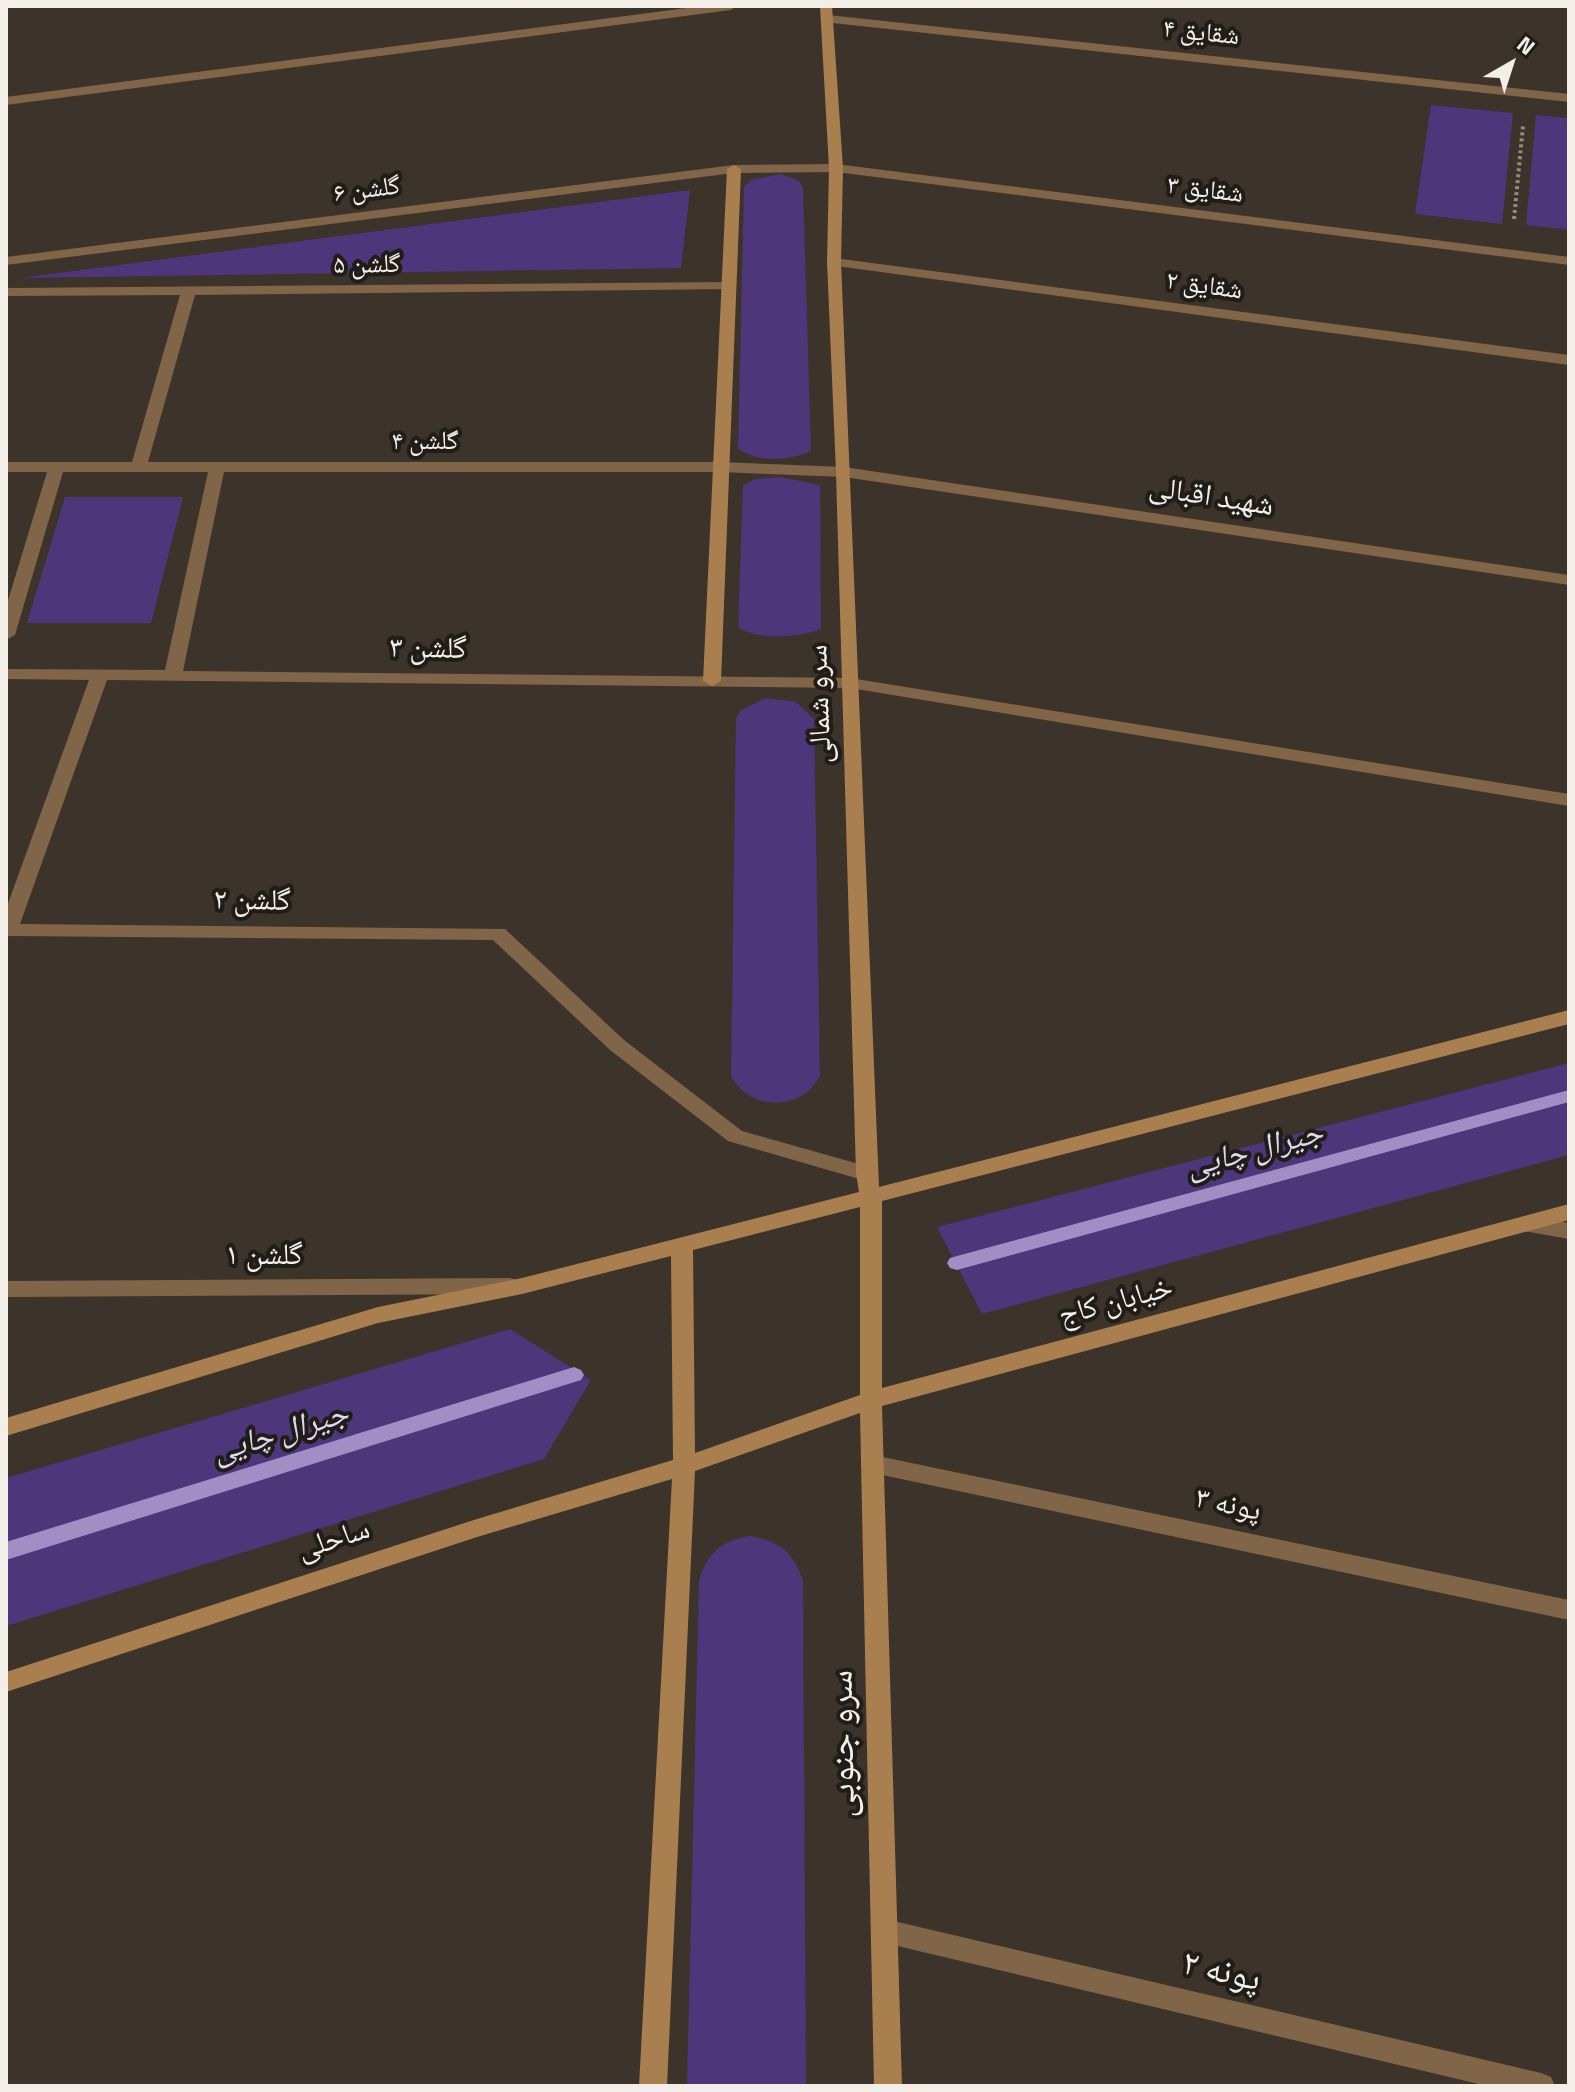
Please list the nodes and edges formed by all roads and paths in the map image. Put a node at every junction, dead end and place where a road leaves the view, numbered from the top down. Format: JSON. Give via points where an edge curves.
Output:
{"nodes":[{"id":1,"x":731,"y":6,"type":"edge"},
{"id":2,"x":827,"y":13,"type":"edge"},
{"id":3,"x":1526,"y":93,"type":"junction"},
{"id":4,"x":1569,"y":98,"type":"edge"},
{"id":5,"x":6,"y":101,"type":"edge"},
{"id":6,"x":836,"y":168,"type":"junction"},
{"id":7,"x":734,"y":169,"type":"junction"},
{"id":8,"x":1510,"y":254,"type":"junction"},
{"id":9,"x":6,"y":261,"type":"edge"},
{"id":10,"x":1569,"y":261,"type":"edge"},
{"id":11,"x":834,"y":262,"type":"junction"},
{"id":12,"x":729,"y":286,"type":"junction"},
{"id":13,"x":6,"y":292,"type":"edge"},
{"id":14,"x":188,"y":292,"type":"junction"},
{"id":15,"x":1569,"y":360,"type":"edge"},
{"id":16,"x":6,"y":467,"type":"edge"},
{"id":17,"x":56,"y":467,"type":"junction"},
{"id":18,"x":217,"y":467,"type":"junction"},
{"id":19,"x":719,"y":467,"type":"junction"},
{"id":20,"x":138,"y":468,"type":"junction"},
{"id":21,"x":844,"y":472,"type":"junction"},
{"id":22,"x":1569,"y":580,"type":"edge"},
{"id":23,"x":6,"y":635,"type":"edge"},
{"id":24,"x":6,"y":674,"type":"edge"},
{"id":25,"x":100,"y":675,"type":"junction"},
{"id":26,"x":173,"y":676,"type":"junction"},
{"id":27,"x":712,"y":681,"type":"junction"},
{"id":28,"x":850,"y":683,"type":"junction"},
{"id":29,"x":1569,"y":800,"type":"edge"},
{"id":30,"x":7,"y":930,"type":"edge"},
{"id":31,"x":1569,"y":1017,"type":"edge"},
{"id":32,"x":866,"y":1173,"type":"junction"},
{"id":33,"x":871,"y":1197,"type":"junction"},
{"id":34,"x":1569,"y":1212,"type":"edge"},
{"id":35,"x":1526,"y":1224,"type":"junction"},
{"id":36,"x":1569,"y":1231,"type":"edge"},
{"id":37,"x":682,"y":1245,"type":"junction"},
{"id":38,"x":522,"y":1286,"type":"junction"},
{"id":39,"x":6,"y":1289,"type":"edge"},
{"id":40,"x":871,"y":1400,"type":"junction"},
{"id":41,"x":6,"y":1427,"type":"edge"},
{"id":42,"x":873,"y":1464,"type":"junction"},
{"id":43,"x":684,"y":1466,"type":"junction"},
{"id":44,"x":1569,"y":1610,"type":"edge"},
{"id":45,"x":6,"y":1682,"type":"edge"},
{"id":46,"x":885,"y":1931,"type":"junction"},
{"id":47,"x":653,"y":2086,"type":"edge"},
{"id":48,"x":888,"y":2086,"type":"edge"},
{"id":49,"x":1541,"y":2086,"type":"edge"}],
"edges":[{"from":1,"to":5,"type":"street"},
{"from":2,"to":3,"type":"street","name":"شقایق ۴"},
{"from":2,"to":6,"type":"street","name":"سرو شمالی"},
{"from":3,"to":4,"type":"street","name":"شقایق ۴"},
{"from":3,"to":8,"type":"path"},
{"from":6,"to":7,"type":"street","name":"شقایق ۳"},
{"from":6,"to":8,"type":"street","name":"شقایق ۳"},
{"from":6,"to":11,"type":"street","name":"سرو شمالی"},
{"from":7,"to":9,"type":"street","name":"گلشن ۶"},
{"from":7,"to":12,"type":"street"},
{"from":8,"to":10,"type":"street","name":"شقایق ۳"},
{"from":11,"to":15,"type":"street","name":"شقایق ۲"},
{"from":11,"to":21,"type":"street","name":"سرو شمالی"},
{"from":12,"to":14,"type":"street","name":"گلشن ۵"},
{"from":12,"to":19,"type":"street"},
{"from":13,"to":14,"type":"street","name":"گلشن ۵"},
{"from":14,"to":20,"type":"street"},
{"from":16,"to":17,"type":"street","name":"گلشن ۴"},
{"from":17,"to":20,"type":"street","name":"گلشن ۴"},
{"from":17,"to":23,"type":"street"},
{"from":18,"to":19,"type":"street","name":"گلشن ۴"},
{"from":18,"to":20,"type":"street","name":"گلشن ۴"},
{"from":18,"to":26,"type":"street"},
{"from":19,"to":21,"type":"street","name":"گلشن ۴"},
{"from":19,"to":27,"type":"street"},
{"from":21,"to":22,"type":"street","name":"شهید اقبالی"},
{"from":21,"to":28,"type":"street","name":"سرو شمالی"},
{"from":24,"to":25,"type":"street","name":"گلشن ۳"},
{"from":25,"to":26,"type":"street","name":"گلشن ۳"},
{"from":25,"to":30,"type":"street"},
{"from":26,"to":27,"type":"street","name":"گلشن ۳"},
{"from":27,"to":28,"type":"street","name":"گلشن ۳"},
{"from":28,"to":29,"type":"street","name":"گلشن ۳"},
{"from":28,"to":32,"type":"street","name":"سرو شمالی"},
{"from":30,"to":32,"type":"street","name":"گلشن ۲","via":[[498,934],[617,1045],[735,1136]]},
{"from":31,"to":33,"type":"street"},
{"from":32,"to":33,"type":"street","name":"سرو شمالی"},
{"from":33,"to":37,"type":"street"},
{"from":33,"to":40,"type":"street","name":"سرو شمالی"},
{"from":34,"to":35,"type":"street","name":"خیابان کاج"},
{"from":35,"to":36,"type":"street"},
{"from":35,"to":40,"type":"street","name":"خیابان کاج"},
{"from":37,"to":38,"type":"street"},
{"from":37,"to":43,"type":"street"},
{"from":38,"to":39,"type":"street","name":"گلشن ۱"},
{"from":38,"to":41,"type":"street","via":[[378,1315]]},
{"from":40,"to":42,"type":"street","name":"سرو جنوبی"},
{"from":40,"to":43,"type":"street","name":"خیابان کاج"},
{"from":42,"to":44,"type":"street","name":"پونه ۳"},
{"from":42,"to":46,"type":"street","name":"سرو جنوبی"},
{"from":43,"to":45,"type":"street","name":"ساحلی","via":[[461,1532]]},
{"from":43,"to":47,"type":"street"},
{"from":46,"to":48,"type":"street","name":"سرو جنوبی"},
{"from":46,"to":49,"type":"street","name":"پونه ۲"}]}
